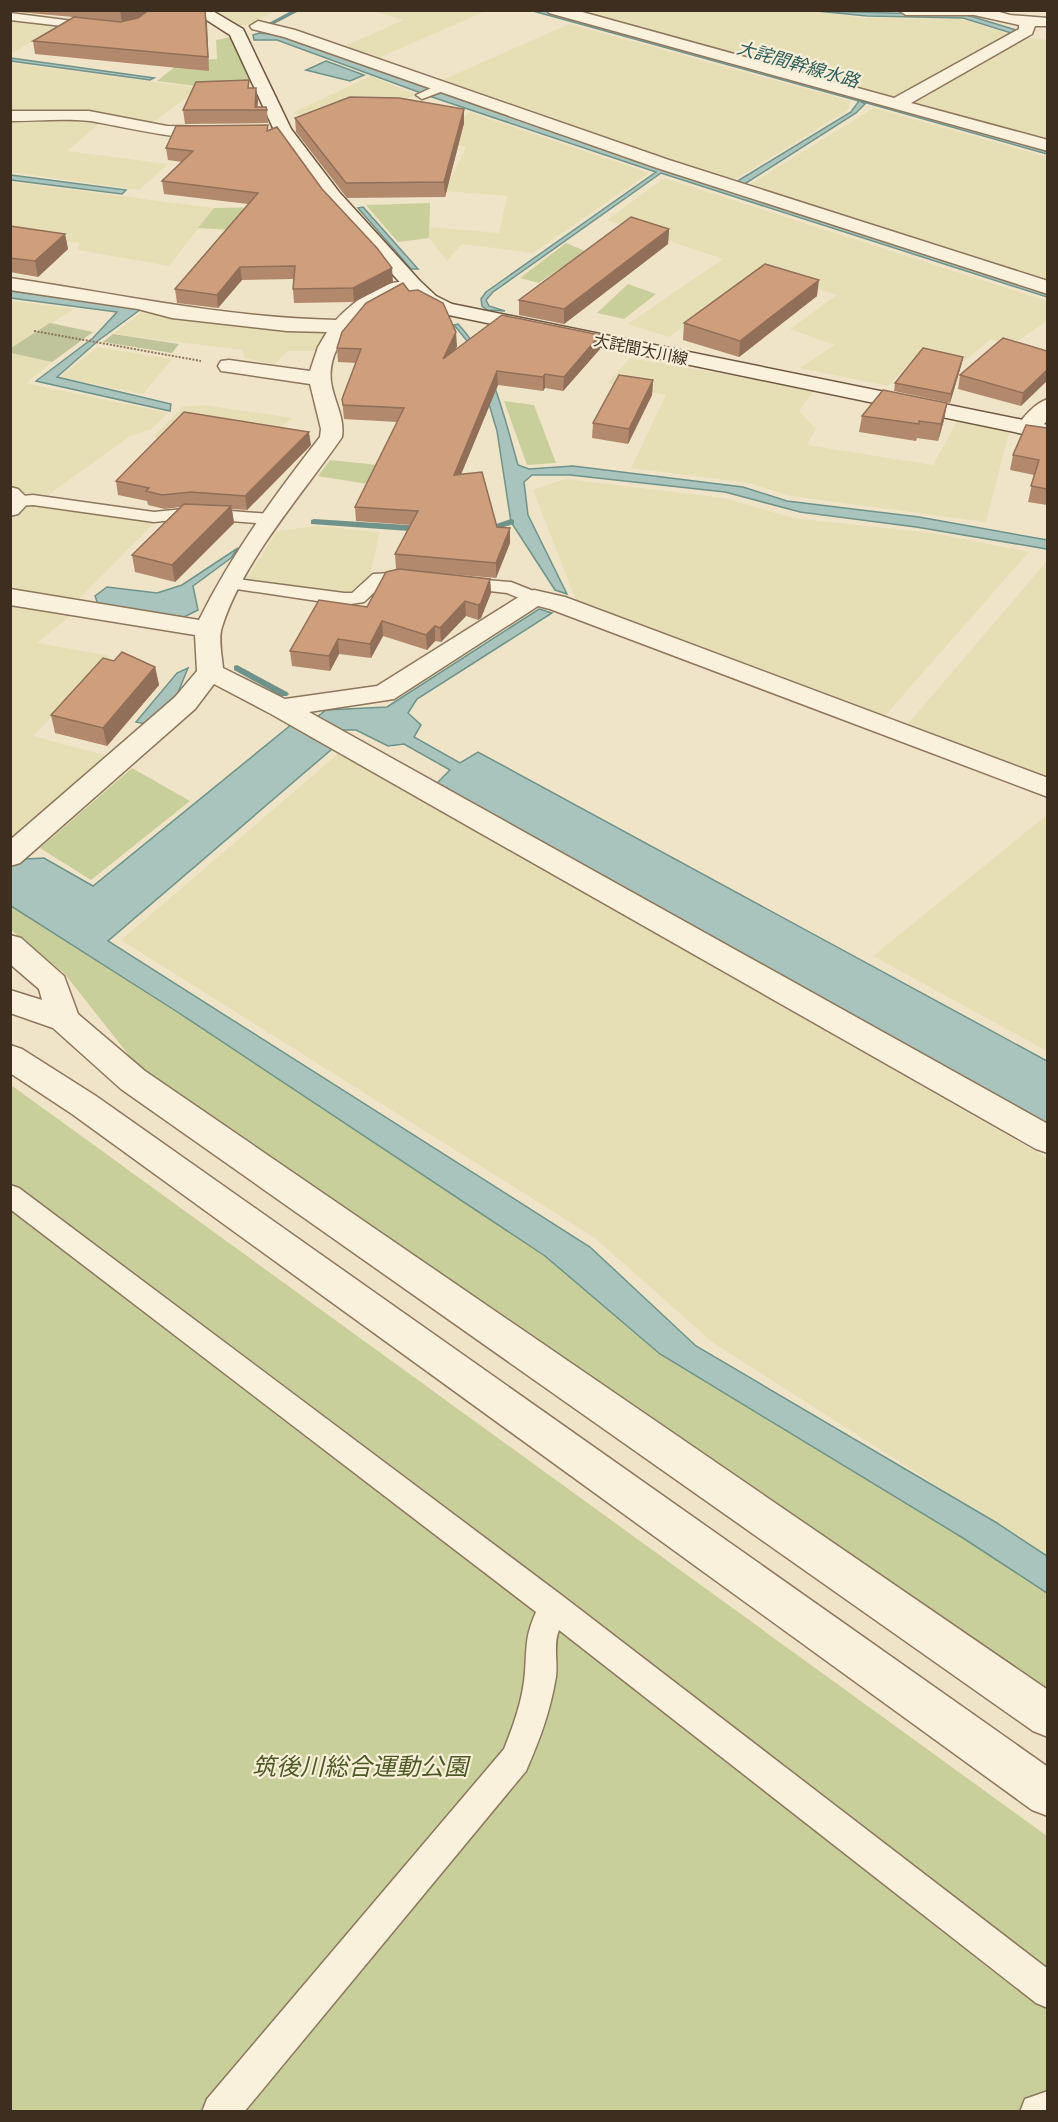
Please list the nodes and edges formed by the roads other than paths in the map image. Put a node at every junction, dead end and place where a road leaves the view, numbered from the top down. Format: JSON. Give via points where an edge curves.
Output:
{"nodes":[{"id":1,"x":199,"y":10,"type":"edge"},
{"id":2,"x":555,"y":10,"type":"edge"},
{"id":3,"x":906,"y":10,"type":"edge"},
{"id":4,"x":972,"y":11,"type":"edge"},
{"id":5,"x":275,"y":15,"type":"dead end"},
{"id":6,"x":10,"y":16,"type":"edge"},
{"id":7,"x":1028,"y":22,"type":"junction"},
{"id":8,"x":1047,"y":22,"type":"edge"},
{"id":9,"x":258,"y":26,"type":"junction"},
{"id":10,"x":112,"y":28,"type":"edge"},
{"id":11,"x":237,"y":32,"type":"junction"},
{"id":12,"x":441,"y":87,"type":"junction"},
{"id":13,"x":422,"y":95,"type":"dead end"},
{"id":14,"x":896,"y":104,"type":"junction"},
{"id":15,"x":10,"y":116,"type":"edge"},
{"id":16,"x":283,"y":130,"type":"junction"},
{"id":17,"x":260,"y":131,"type":"edge"},
{"id":18,"x":236,"y":132,"type":"edge"},
{"id":19,"x":1047,"y":146,"type":"edge"},
{"id":20,"x":10,"y":284,"type":"edge"},
{"id":21,"x":413,"y":285,"type":"junction"},
{"id":22,"x":1047,"y":288,"type":"edge"},
{"id":23,"x":341,"y":326,"type":"junction"},
{"id":24,"x":229,"y":366,"type":"road end"},
{"id":25,"x":320,"y":378,"type":"junction"},
{"id":26,"x":1047,"y":406,"type":"edge"},
{"id":27,"x":1037,"y":430,"type":"edge"},
{"id":28,"x":13,"y":502,"type":"edge"},
{"id":29,"x":270,"y":519,"type":"junction"},
{"id":30,"x":230,"y":583,"type":"junction"},
{"id":31,"x":10,"y":597,"type":"edge"},
{"id":32,"x":534,"y":598,"type":"junction"},
{"id":33,"x":208,"y":629,"type":"junction"},
{"id":34,"x":210,"y":672,"type":"junction"},
{"id":35,"x":289,"y":712,"type":"junction"},
{"id":36,"x":1047,"y":788,"type":"edge"},
{"id":37,"x":16,"y":850,"type":"edge"},
{"id":38,"x":10,"y":946,"type":"edge"},
{"id":39,"x":10,"y":1001,"type":"edge"},
{"id":40,"x":64,"y":1020,"type":"junction"},
{"id":41,"x":10,"y":1057,"type":"edge"},
{"id":42,"x":1047,"y":1140,"type":"edge"},
{"id":43,"x":10,"y":1195,"type":"edge"},
{"id":44,"x":553,"y":1607,"type":"junction"},
{"id":45,"x":1047,"y":1716,"type":"edge"},
{"id":46,"x":1047,"y":1794,"type":"edge"},
{"id":47,"x":1047,"y":1991,"type":"edge"},
{"id":48,"x":1047,"y":2109,"type":"edge"},
{"id":49,"x":220,"y":2112,"type":"edge"},
{"id":50,"x":1038,"y":2112,"type":"edge"}],
"edges":[{"from":1,"to":11,"type":"street"},
{"from":2,"to":14,"type":"street"},
{"from":3,"to":4,"type":"street"},
{"from":4,"to":7,"type":"street"},
{"from":5,"to":9,"type":"street"},
{"from":6,"to":10,"type":"lane"},
{"from":7,"to":8,"type":"street"},
{"from":7,"to":14,"type":"street","via":[[1026,31]]},
{"from":9,"to":11,"type":"street"},
{"from":9,"to":12,"type":"street","via":[[289,33]]},
{"from":11,"to":16,"type":"street","name":"大詫間大川線"},
{"from":12,"to":13,"type":"lane"},
{"from":12,"to":22,"type":"street","via":[[663,164]]},
{"from":14,"to":19,"type":"street"},
{"from":15,"to":18,"type":"street","via":[[89,116],[167,131]]},
{"from":16,"to":17,"type":"street"},
{"from":16,"to":21,"type":"street","name":"大詫間大川線","via":[[332,196]]},
{"from":20,"to":23,"type":"street","via":[[140,303],[172,312],[287,325]]},
{"from":21,"to":23,"type":"street","via":[[367,302]]},
{"from":21,"to":27,"type":"street","name":"大詫間大川線","via":[[437,305],[468,315]]},
{"from":23,"to":25,"type":"street","via":[[328,348]]},
{"from":24,"to":25,"type":"street","via":[[273,375]]},
{"from":25,"to":29,"type":"street","via":[[334,426],[331,437]]},
{"from":26,"to":27,"type":"street"},
{"from":28,"to":29,"type":"lane","via":[[33,500],[154,517],[193,513]]},
{"from":29,"to":30,"type":"street"},
{"from":30,"to":32,"type":"lane","via":[[344,599],[357,598],[378,578],[400,576],[511,588]]},
{"from":30,"to":33,"type":"street"},
{"from":31,"to":33,"type":"street"},
{"from":32,"to":35,"type":"street","via":[[384,693]]},
{"from":32,"to":36,"type":"street","via":[[567,606]]},
{"from":33,"to":34,"type":"street"},
{"from":34,"to":35,"type":"street"},
{"from":34,"to":37,"type":"street","via":[[185,703]]},
{"from":35,"to":42,"type":"street"},
{"from":38,"to":40,"type":"street","via":[[53,984]]},
{"from":39,"to":40,"type":"street"},
{"from":40,"to":45,"type":"street","via":[[133,1080]]},
{"from":41,"to":46,"type":"street","via":[[84,1105]]},
{"from":43,"to":44,"type":"lane"},
{"from":44,"to":47,"type":"lane"},
{"from":44,"to":49,"type":"lane","via":[[541,1636],[541,1673],[532,1721],[515,1760]]},
{"from":48,"to":50,"type":"lane"}]}
